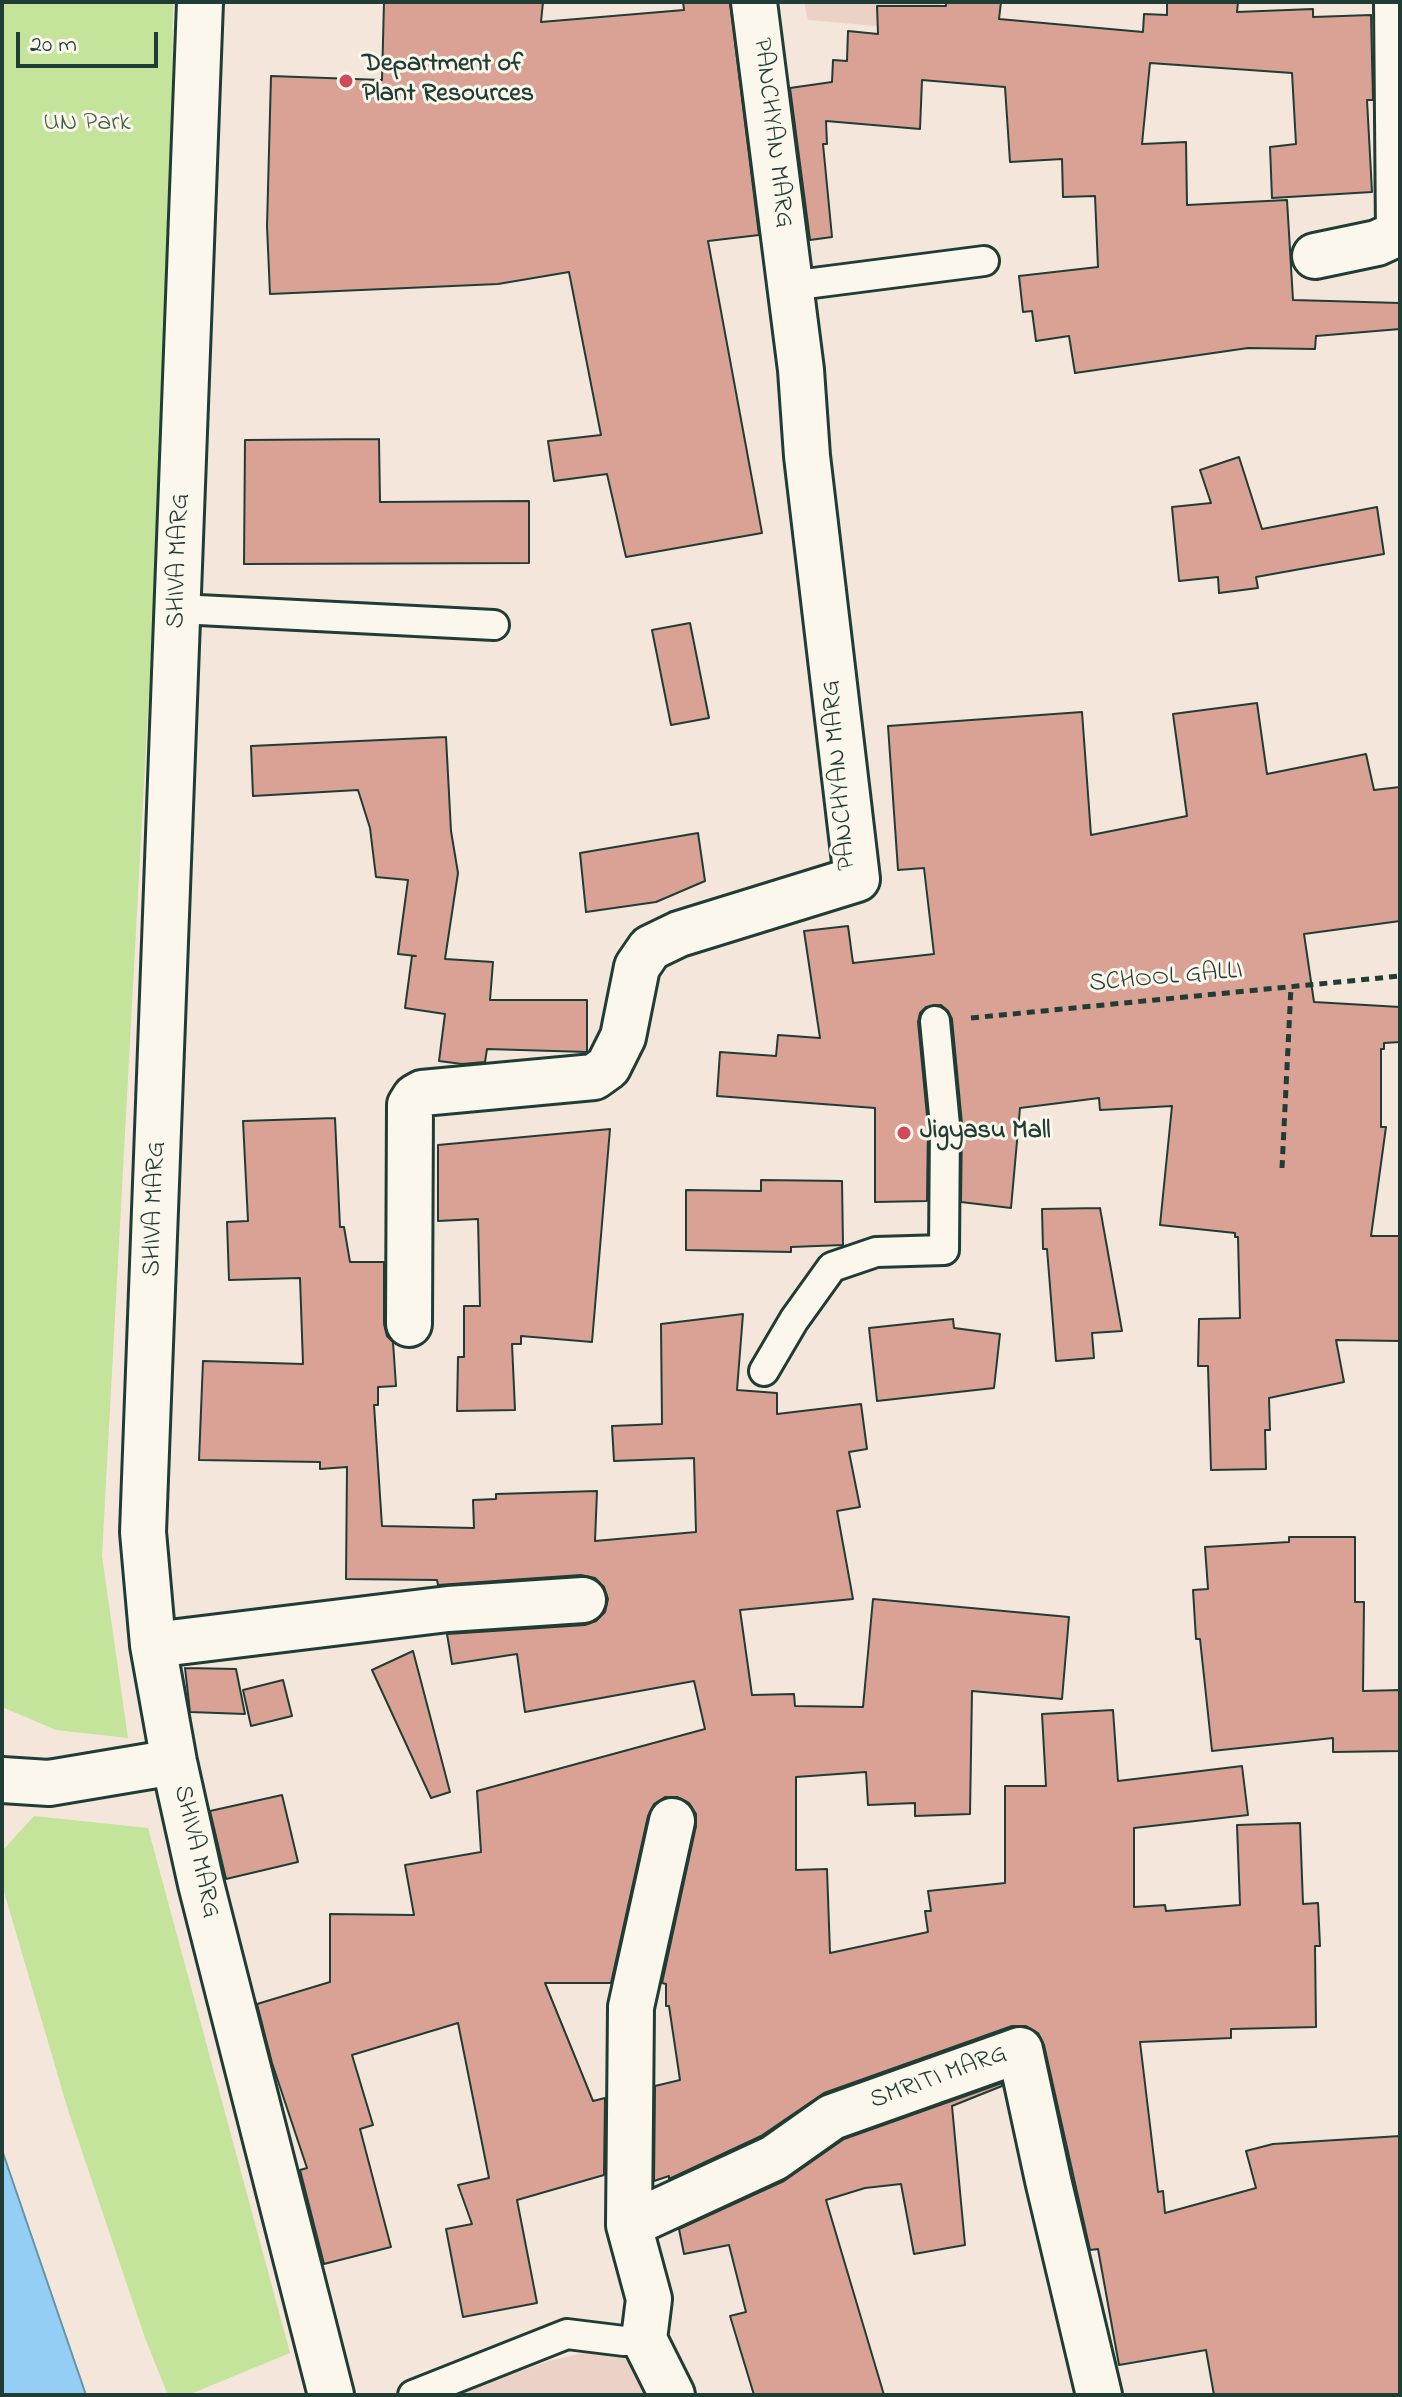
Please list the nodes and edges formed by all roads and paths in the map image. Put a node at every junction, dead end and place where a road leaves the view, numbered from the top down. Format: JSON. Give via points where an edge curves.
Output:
{"nodes":[{"id":1,"x":200,"y":2,"type":"edge"},
{"id":2,"x":754,"y":2,"type":"edge"},
{"id":3,"x":1397,"y":2,"type":"edge"},
{"id":4,"x":1315,"y":256,"type":"dead end"},
{"id":5,"x":984,"y":261,"type":"dead end"},
{"id":6,"x":790,"y":286,"type":"junction"},
{"id":7,"x":179,"y":609,"type":"junction"},
{"id":8,"x":494,"y":625,"type":"dead end"},
{"id":9,"x":1400,"y":976,"type":"edge"},
{"id":10,"x":1291,"y":987,"type":"junction"},
{"id":11,"x":935,"y":1021,"type":"joint"},
{"id":12,"x":1282,"y":1168,"type":"dead end"},
{"id":13,"x":409,"y":1324,"type":"dead end"},
{"id":14,"x":764,"y":1371,"type":"dead end"},
{"id":15,"x":583,"y":1600,"type":"dead end"},
{"id":16,"x":153,"y":1645,"type":"junction"},
{"id":17,"x":174,"y":1762,"type":"junction"},
{"id":18,"x":2,"y":1780,"type":"edge"},
{"id":19,"x":672,"y":1821,"type":"dead end"},
{"id":20,"x":629,"y":2225,"type":"junction"},
{"id":21,"x":644,"y":2339,"type":"junction"},
{"id":22,"x":331,"y":2395,"type":"edge"},
{"id":23,"x":413,"y":2395,"type":"edge"},
{"id":24,"x":672,"y":2395,"type":"edge"},
{"id":25,"x":1099,"y":2395,"type":"edge"}],
"edges":[{"from":1,"to":7,"type":"street","name":"SHIVA MARG"},
{"from":2,"to":6,"type":"street","name":"PANCHYAN MARG"},
{"from":3,"to":4,"type":"street","via":[[1399,233]]},
{"from":5,"to":6,"type":"lane"},
{"from":6,"to":13,"type":"street","name":"PANCHYAN MARG","via":[[857,879],[679,934],[650,948],[637,967],[623,1037],[608,1067],[594,1077],[415,1097],[410,1105]]},
{"from":7,"to":8,"type":"lane"},
{"from":7,"to":16,"type":"street","name":"SHIVA MARG","via":[[143,1532]]},
{"from":9,"to":10,"type":"path","name":"SCHOOL GALLI"},
{"from":10,"to":11,"type":"path","name":"SCHOOL GALLI"},
{"from":10,"to":12,"type":"path"},
{"from":11,"to":14,"type":"lane","via":[[945,1125],[944,1250],[876,1252],[832,1267]]},
{"from":15,"to":16,"type":"street","via":[[448,1609]]},
{"from":16,"to":17,"type":"street","name":"SHIVA MARG"},
{"from":17,"to":18,"type":"street","via":[[49,1783]]},
{"from":17,"to":22,"type":"street","name":"SHIVA MARG"},
{"from":19,"to":20,"type":"street","via":[[631,2007]]},
{"from":20,"to":21,"type":"street","via":[[649,2299]]},
{"from":20,"to":25,"type":"street","name":"SMRITI MARG","via":[[774,2158],[832,2117],[1020,2050]]},
{"from":21,"to":23,"type":"lane","via":[[567,2334]]},
{"from":21,"to":24,"type":"street"}]}
